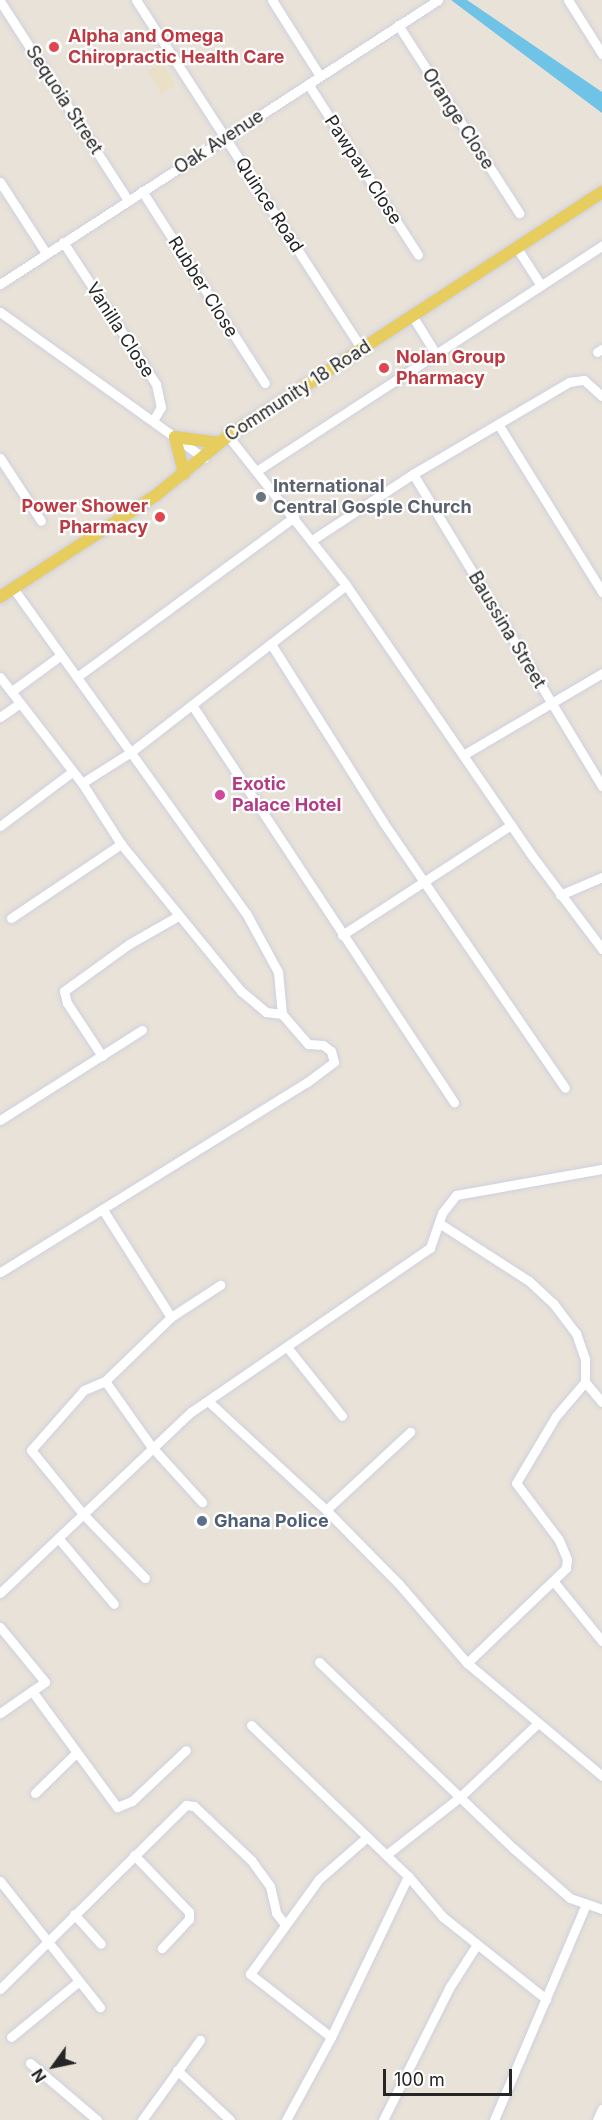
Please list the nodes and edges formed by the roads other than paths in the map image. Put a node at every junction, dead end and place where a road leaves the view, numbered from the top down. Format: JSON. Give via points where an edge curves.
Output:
{"nodes":[{"id":1,"x":136,"y":0,"type":"edge"},
{"id":2,"x":272,"y":0,"type":"edge"},
{"id":3,"x":438,"y":0,"type":"edge"},
{"id":4,"x":568,"y":0,"type":"edge"},
{"id":5,"x":0,"y":1,"type":"edge"},
{"id":6,"x":398,"y":25,"type":"junction"},
{"id":7,"x":602,"y":54,"type":"edge"},
{"id":8,"x":320,"y":76,"type":"junction"},
{"id":9,"x":308,"y":84,"type":"junction"},
{"id":10,"x":225,"y":137,"type":"junction"},
{"id":11,"x":0,"y":182,"type":"edge"},
{"id":12,"x":142,"y":191,"type":"junction"},
{"id":13,"x":602,"y":192,"type":"edge"},
{"id":14,"x":128,"y":200,"type":"junction"},
{"id":15,"x":519,"y":213,"type":"dead end"},
{"id":16,"x":63,"y":242,"type":"junction"},
{"id":17,"x":602,"y":246,"type":"edge"},
{"id":18,"x":517,"y":248,"type":"junction"},
{"id":19,"x":46,"y":253,"type":"junction"},
{"id":20,"x":418,"y":255,"type":"dead end"},
{"id":21,"x":0,"y":284,"type":"edge"},
{"id":22,"x":540,"y":284,"type":"junction"},
{"id":23,"x":0,"y":312,"type":"edge"},
{"id":24,"x":413,"y":317,"type":"junction"},
{"id":25,"x":362,"y":349,"type":"junction"},
{"id":26,"x":436,"y":354,"type":"junction"},
{"id":27,"x":265,"y":383,"type":"dead end"},
{"id":28,"x":602,"y":396,"type":"edge"},
{"id":29,"x":153,"y":421,"type":"junction"},
{"id":30,"x":498,"y":424,"type":"junction"},
{"id":31,"x":175,"y":437,"type":"junction"},
{"id":32,"x":224,"y":439,"type":"junction"},
{"id":33,"x":0,"y":458,"type":"edge"},
{"id":34,"x":204,"y":458,"type":"junction"},
{"id":35,"x":258,"y":470,"type":"junction"},
{"id":36,"x":184,"y":474,"type":"junction"},
{"id":37,"x":413,"y":474,"type":"junction"},
{"id":38,"x":294,"y":516,"type":"junction"},
{"id":39,"x":41,"y":520,"type":"dead end"},
{"id":40,"x":312,"y":540,"type":"junction"},
{"id":41,"x":346,"y":585,"type":"junction"},
{"id":42,"x":13,"y":588,"type":"junction"},
{"id":43,"x":602,"y":592,"type":"edge"},
{"id":44,"x":0,"y":597,"type":"edge"},
{"id":45,"x":271,"y":644,"type":"junction"},
{"id":46,"x":60,"y":656,"type":"junction"},
{"id":47,"x":602,"y":673,"type":"edge"},
{"id":48,"x":0,"y":677,"type":"edge"},
{"id":49,"x":77,"y":677,"type":"junction"},
{"id":50,"x":12,"y":691,"type":"junction"},
{"id":51,"x":550,"y":701,"type":"junction"},
{"id":52,"x":20,"y":703,"type":"junction"},
{"id":53,"x":192,"y":705,"type":"junction"},
{"id":54,"x":0,"y":717,"type":"edge"},
{"id":55,"x":131,"y":752,"type":"junction"},
{"id":56,"x":464,"y":755,"type":"junction"},
{"id":57,"x":72,"y":772,"type":"junction"},
{"id":58,"x":82,"y":783,"type":"junction"},
{"id":59,"x":602,"y":786,"type":"edge"},
{"id":60,"x":511,"y":825,"type":"junction"},
{"id":61,"x":0,"y":826,"type":"edge"},
{"id":62,"x":122,"y":844,"type":"junction"},
{"id":63,"x":602,"y":877,"type":"edge"},
{"id":64,"x":425,"y":884,"type":"junction"},
{"id":65,"x":560,"y":895,"type":"junction"},
{"id":66,"x":178,"y":916,"type":"junction"},
{"id":67,"x":11,"y":918,"type":"dead end"},
{"id":68,"x":342,"y":935,"type":"junction"},
{"id":69,"x":602,"y":949,"type":"edge"},
{"id":70,"x":282,"y":1014,"type":"junction"},
{"id":71,"x":142,"y":1030,"type":"dead end"},
{"id":72,"x":102,"y":1056,"type":"junction"},
{"id":73,"x":565,"y":1088,"type":"dead end"},
{"id":74,"x":454,"y":1103,"type":"dead end"},
{"id":75,"x":0,"y":1120,"type":"edge"},
{"id":76,"x":602,"y":1169,"type":"edge"},
{"id":77,"x":103,"y":1210,"type":"junction"},
{"id":78,"x":439,"y":1223,"type":"junction"},
{"id":79,"x":0,"y":1272,"type":"edge"},
{"id":80,"x":220,"y":1285,"type":"dead end"},
{"id":81,"x":171,"y":1317,"type":"junction"},
{"id":82,"x":287,"y":1347,"type":"junction"},
{"id":83,"x":105,"y":1381,"type":"junction"},
{"id":84,"x":585,"y":1382,"type":"junction"},
{"id":85,"x":208,"y":1401,"type":"junction"},
{"id":86,"x":602,"y":1402,"type":"edge"},
{"id":87,"x":342,"y":1416,"type":"dead end"},
{"id":88,"x":410,"y":1432,"type":"dead end"},
{"id":89,"x":151,"y":1446,"type":"junction"},
{"id":90,"x":202,"y":1502,"type":"dead end"},
{"id":91,"x":326,"y":1510,"type":"junction"},
{"id":92,"x":83,"y":1514,"type":"junction"},
{"id":93,"x":59,"y":1539,"type":"junction"},
{"id":94,"x":146,"y":1578,"type":"dead end"},
{"id":95,"x":554,"y":1582,"type":"junction"},
{"id":96,"x":0,"y":1593,"type":"edge"},
{"id":97,"x":114,"y":1604,"type":"dead end"},
{"id":98,"x":0,"y":1628,"type":"edge"},
{"id":99,"x":602,"y":1641,"type":"edge"},
{"id":100,"x":319,"y":1662,"type":"dead end"},
{"id":101,"x":467,"y":1663,"type":"junction"},
{"id":102,"x":32,"y":1691,"type":"junction"},
{"id":103,"x":0,"y":1713,"type":"edge"},
{"id":104,"x":537,"y":1724,"type":"junction"},
{"id":105,"x":251,"y":1725,"type":"dead end"},
{"id":106,"x":186,"y":1750,"type":"dead end"},
{"id":107,"x":75,"y":1754,"type":"junction"},
{"id":108,"x":602,"y":1776,"type":"edge"},
{"id":109,"x":34,"y":1793,"type":"dead end"},
{"id":110,"x":460,"y":1797,"type":"junction"},
{"id":111,"x":367,"y":1837,"type":"junction"},
{"id":112,"x":134,"y":1855,"type":"junction"},
{"id":113,"x":386,"y":1855,"type":"junction"},
{"id":114,"x":408,"y":1876,"type":"junction"},
{"id":115,"x":0,"y":1881,"type":"edge"},
{"id":116,"x":585,"y":1904,"type":"junction"},
{"id":117,"x":602,"y":1909,"type":"edge"},
{"id":118,"x":74,"y":1914,"type":"junction"},
{"id":119,"x":285,"y":1924,"type":"junction"},
{"id":120,"x":46,"y":1943,"type":"junction"},
{"id":121,"x":101,"y":1944,"type":"dead end"},
{"id":122,"x":476,"y":1946,"type":"junction"},
{"id":123,"x":162,"y":1948,"type":"dead end"},
{"id":124,"x":78,"y":1982,"type":"junction"},
{"id":125,"x":0,"y":1989,"type":"edge"},
{"id":126,"x":546,"y":1999,"type":"junction"},
{"id":127,"x":100,"y":2007,"type":"dead end"},
{"id":128,"x":11,"y":2037,"type":"dead end"},
{"id":129,"x":331,"y":2037,"type":"junction"},
{"id":130,"x":200,"y":2040,"type":"dead end"},
{"id":131,"x":30,"y":2063,"type":"dead end"},
{"id":132,"x":177,"y":2070,"type":"junction"},
{"id":133,"x":602,"y":2109,"type":"edge"},
{"id":134,"x":97,"y":2120,"type":"edge"},
{"id":135,"x":142,"y":2120,"type":"edge"},
{"id":136,"x":230,"y":2120,"type":"edge"},
{"id":137,"x":286,"y":2120,"type":"edge"},
{"id":138,"x":383,"y":2120,"type":"edge"},
{"id":139,"x":494,"y":2120,"type":"edge"},
{"id":140,"x":597,"y":2120,"type":"edge"}],
"edges":[{"from":1,"to":10,"type":"street","name":"Quince Road"},
{"from":2,"to":8,"type":"street"},
{"from":3,"to":6,"type":"street","name":"Oak Avenue"},
{"from":4,"to":7,"type":"street"},
{"from":5,"to":14,"type":"street","name":"Sequoia Street"},
{"from":6,"to":8,"type":"street","name":"Oak Avenue"},
{"from":6,"to":15,"type":"street","name":"Orange Close"},
{"from":8,"to":9,"type":"street","name":"Oak Avenue"},
{"from":9,"to":10,"type":"street","name":"Oak Avenue"},
{"from":9,"to":20,"type":"street","name":"Pawpaw Close"},
{"from":10,"to":12,"type":"street","name":"Oak Avenue"},
{"from":10,"to":25,"type":"street","name":"Quince Road"},
{"from":11,"to":19,"type":"street"},
{"from":12,"to":14,"type":"street","name":"Oak Avenue"},
{"from":12,"to":27,"type":"street","name":"Rubber Close"},
{"from":13,"to":18,"type":"main road","name":"Community 18 Road"},
{"from":14,"to":16,"type":"street","name":"Oak Avenue"},
{"from":16,"to":19,"type":"street","name":"Oak Avenue"},
{"from":16,"to":29,"type":"street","name":"Vanilla Close","via":[[156,384],[161,407]]},
{"from":17,"to":22,"type":"street"},
{"from":18,"to":22,"type":"street"},
{"from":18,"to":24,"type":"main road","name":"Community 18 Road"},
{"from":19,"to":21,"type":"street","name":"Oak Avenue"},
{"from":22,"to":26,"type":"street"},
{"from":23,"to":29,"type":"street"},
{"from":24,"to":25,"type":"main road","name":"Community 18 Road"},
{"from":24,"to":26,"type":"street"},
{"from":25,"to":32,"type":"main road","name":"Community 18 Road"},
{"from":26,"to":35,"type":"street"},
{"from":28,"to":30,"type":"street","via":[[590,383],[578,379]]},
{"from":29,"to":31,"type":"street"},
{"from":30,"to":37,"type":"street"},
{"from":30,"to":43,"type":"street"},
{"from":31,"to":32,"type":"main road"},
{"from":31,"to":34,"type":"street"},
{"from":31,"to":36,"type":"main road"},
{"from":32,"to":34,"type":"main road","name":"Community 18 Road"},
{"from":32,"to":35,"type":"street"},
{"from":33,"to":39,"type":"street"},
{"from":34,"to":36,"type":"main road","name":"Community 18 Road"},
{"from":35,"to":38,"type":"street"},
{"from":36,"to":42,"type":"main road","name":"Community 18 Road"},
{"from":37,"to":40,"type":"street"},
{"from":37,"to":51,"type":"street","name":"Baussina Street"},
{"from":38,"to":40,"type":"street"},
{"from":38,"to":49,"type":"street"},
{"from":40,"to":41,"type":"street"},
{"from":41,"to":45,"type":"street"},
{"from":41,"to":56,"type":"street"},
{"from":42,"to":44,"type":"main road","name":"Community 18 Road"},
{"from":42,"to":46,"type":"street"},
{"from":45,"to":53,"type":"street"},
{"from":45,"to":64,"type":"street"},
{"from":46,"to":49,"type":"street"},
{"from":46,"to":50,"type":"street"},
{"from":47,"to":51,"type":"street"},
{"from":48,"to":50,"type":"street"},
{"from":49,"to":55,"type":"street"},
{"from":50,"to":52,"type":"street"},
{"from":51,"to":56,"type":"street"},
{"from":51,"to":59,"type":"street","name":"Baussina Street"},
{"from":52,"to":54,"type":"street"},
{"from":52,"to":57,"type":"street"},
{"from":53,"to":55,"type":"street"},
{"from":53,"to":68,"type":"street"},
{"from":55,"to":58,"type":"street"},
{"from":55,"to":70,"type":"street","via":[[266,945],[278,972]]},
{"from":56,"to":60,"type":"street"},
{"from":57,"to":58,"type":"street"},
{"from":57,"to":61,"type":"street"},
{"from":58,"to":62,"type":"street"},
{"from":60,"to":64,"type":"street"},
{"from":60,"to":65,"type":"street"},
{"from":62,"to":66,"type":"street"},
{"from":62,"to":67,"type":"street"},
{"from":63,"to":65,"type":"street"},
{"from":64,"to":68,"type":"street"},
{"from":64,"to":73,"type":"street"},
{"from":65,"to":69,"type":"street"},
{"from":66,"to":70,"type":"street","via":[[253,1004],[266,1012]]},
{"from":66,"to":72,"type":"street","via":[[129,944],[64,991],[67,1003]]},
{"from":68,"to":74,"type":"street"},
{"from":70,"to":77,"type":"street","via":[[308,1044],[323,1045],[331,1051],[334,1062],[328,1069]]},
{"from":71,"to":72,"type":"street"},
{"from":72,"to":75,"type":"street"},
{"from":76,"to":78,"type":"street","via":[[456,1195],[447,1202]]},
{"from":77,"to":79,"type":"street"},
{"from":77,"to":81,"type":"street"},
{"from":78,"to":82,"type":"street","via":[[429,1248]]},
{"from":78,"to":84,"type":"street","via":[[521,1275],[553,1304],[576,1333],[585,1359]]},
{"from":80,"to":81,"type":"street"},
{"from":81,"to":83,"type":"street"},
{"from":82,"to":85,"type":"street"},
{"from":82,"to":87,"type":"street"},
{"from":83,"to":89,"type":"street"},
{"from":83,"to":92,"type":"street","via":[[84,1390],[72,1401],[32,1450]]},
{"from":84,"to":86,"type":"street"},
{"from":84,"to":95,"type":"street","via":[[556,1416],[516,1483],[559,1540],[567,1559],[566,1568]]},
{"from":85,"to":89,"type":"street"},
{"from":85,"to":91,"type":"street"},
{"from":88,"to":91,"type":"street"},
{"from":89,"to":90,"type":"street"},
{"from":89,"to":92,"type":"street"},
{"from":91,"to":101,"type":"street","via":[[399,1584]]},
{"from":92,"to":93,"type":"street"},
{"from":92,"to":94,"type":"street"},
{"from":93,"to":96,"type":"street"},
{"from":93,"to":97,"type":"street"},
{"from":95,"to":99,"type":"street"},
{"from":95,"to":101,"type":"street"},
{"from":98,"to":102,"type":"street","via":[[44,1678],[43,1686]]},
{"from":100,"to":110,"type":"street"},
{"from":101,"to":104,"type":"street"},
{"from":102,"to":103,"type":"street"},
{"from":102,"to":107,"type":"street"},
{"from":104,"to":108,"type":"street","via":[[578,1752]]},
{"from":104,"to":110,"type":"street"},
{"from":105,"to":111,"type":"street"},
{"from":106,"to":107,"type":"street","via":[[122,1807],[114,1804]]},
{"from":107,"to":109,"type":"street"},
{"from":110,"to":113,"type":"street"},
{"from":110,"to":116,"type":"street","via":[[562,1891]]},
{"from":111,"to":113,"type":"street"},
{"from":111,"to":119,"type":"street","via":[[319,1879]]},
{"from":112,"to":118,"type":"street"},
{"from":112,"to":119,"type":"street","via":[[186,1805],[194,1806],[251,1860],[270,1887],[276,1913]]},
{"from":112,"to":123,"type":"street","via":[[189,1912],[189,1919]]},
{"from":113,"to":114,"type":"street"},
{"from":114,"to":122,"type":"street","via":[[443,1917]]},
{"from":114,"to":129,"type":"street"},
{"from":115,"to":120,"type":"street"},
{"from":116,"to":117,"type":"street"},
{"from":116,"to":126,"type":"street"},
{"from":118,"to":120,"type":"street"},
{"from":118,"to":121,"type":"street"},
{"from":119,"to":129,"type":"street","via":[[249,1974]]},
{"from":120,"to":124,"type":"street"},
{"from":120,"to":125,"type":"street"},
{"from":122,"to":126,"type":"street"},
{"from":122,"to":138,"type":"street","via":[[449,1988]]},
{"from":124,"to":127,"type":"street"},
{"from":124,"to":128,"type":"street"},
{"from":126,"to":139,"type":"street"},
{"from":129,"to":137,"type":"street"},
{"from":130,"to":132,"type":"street"},
{"from":131,"to":134,"type":"street"},
{"from":132,"to":135,"type":"street"},
{"from":132,"to":136,"type":"street"},
{"from":133,"to":140,"type":"street"}]}
